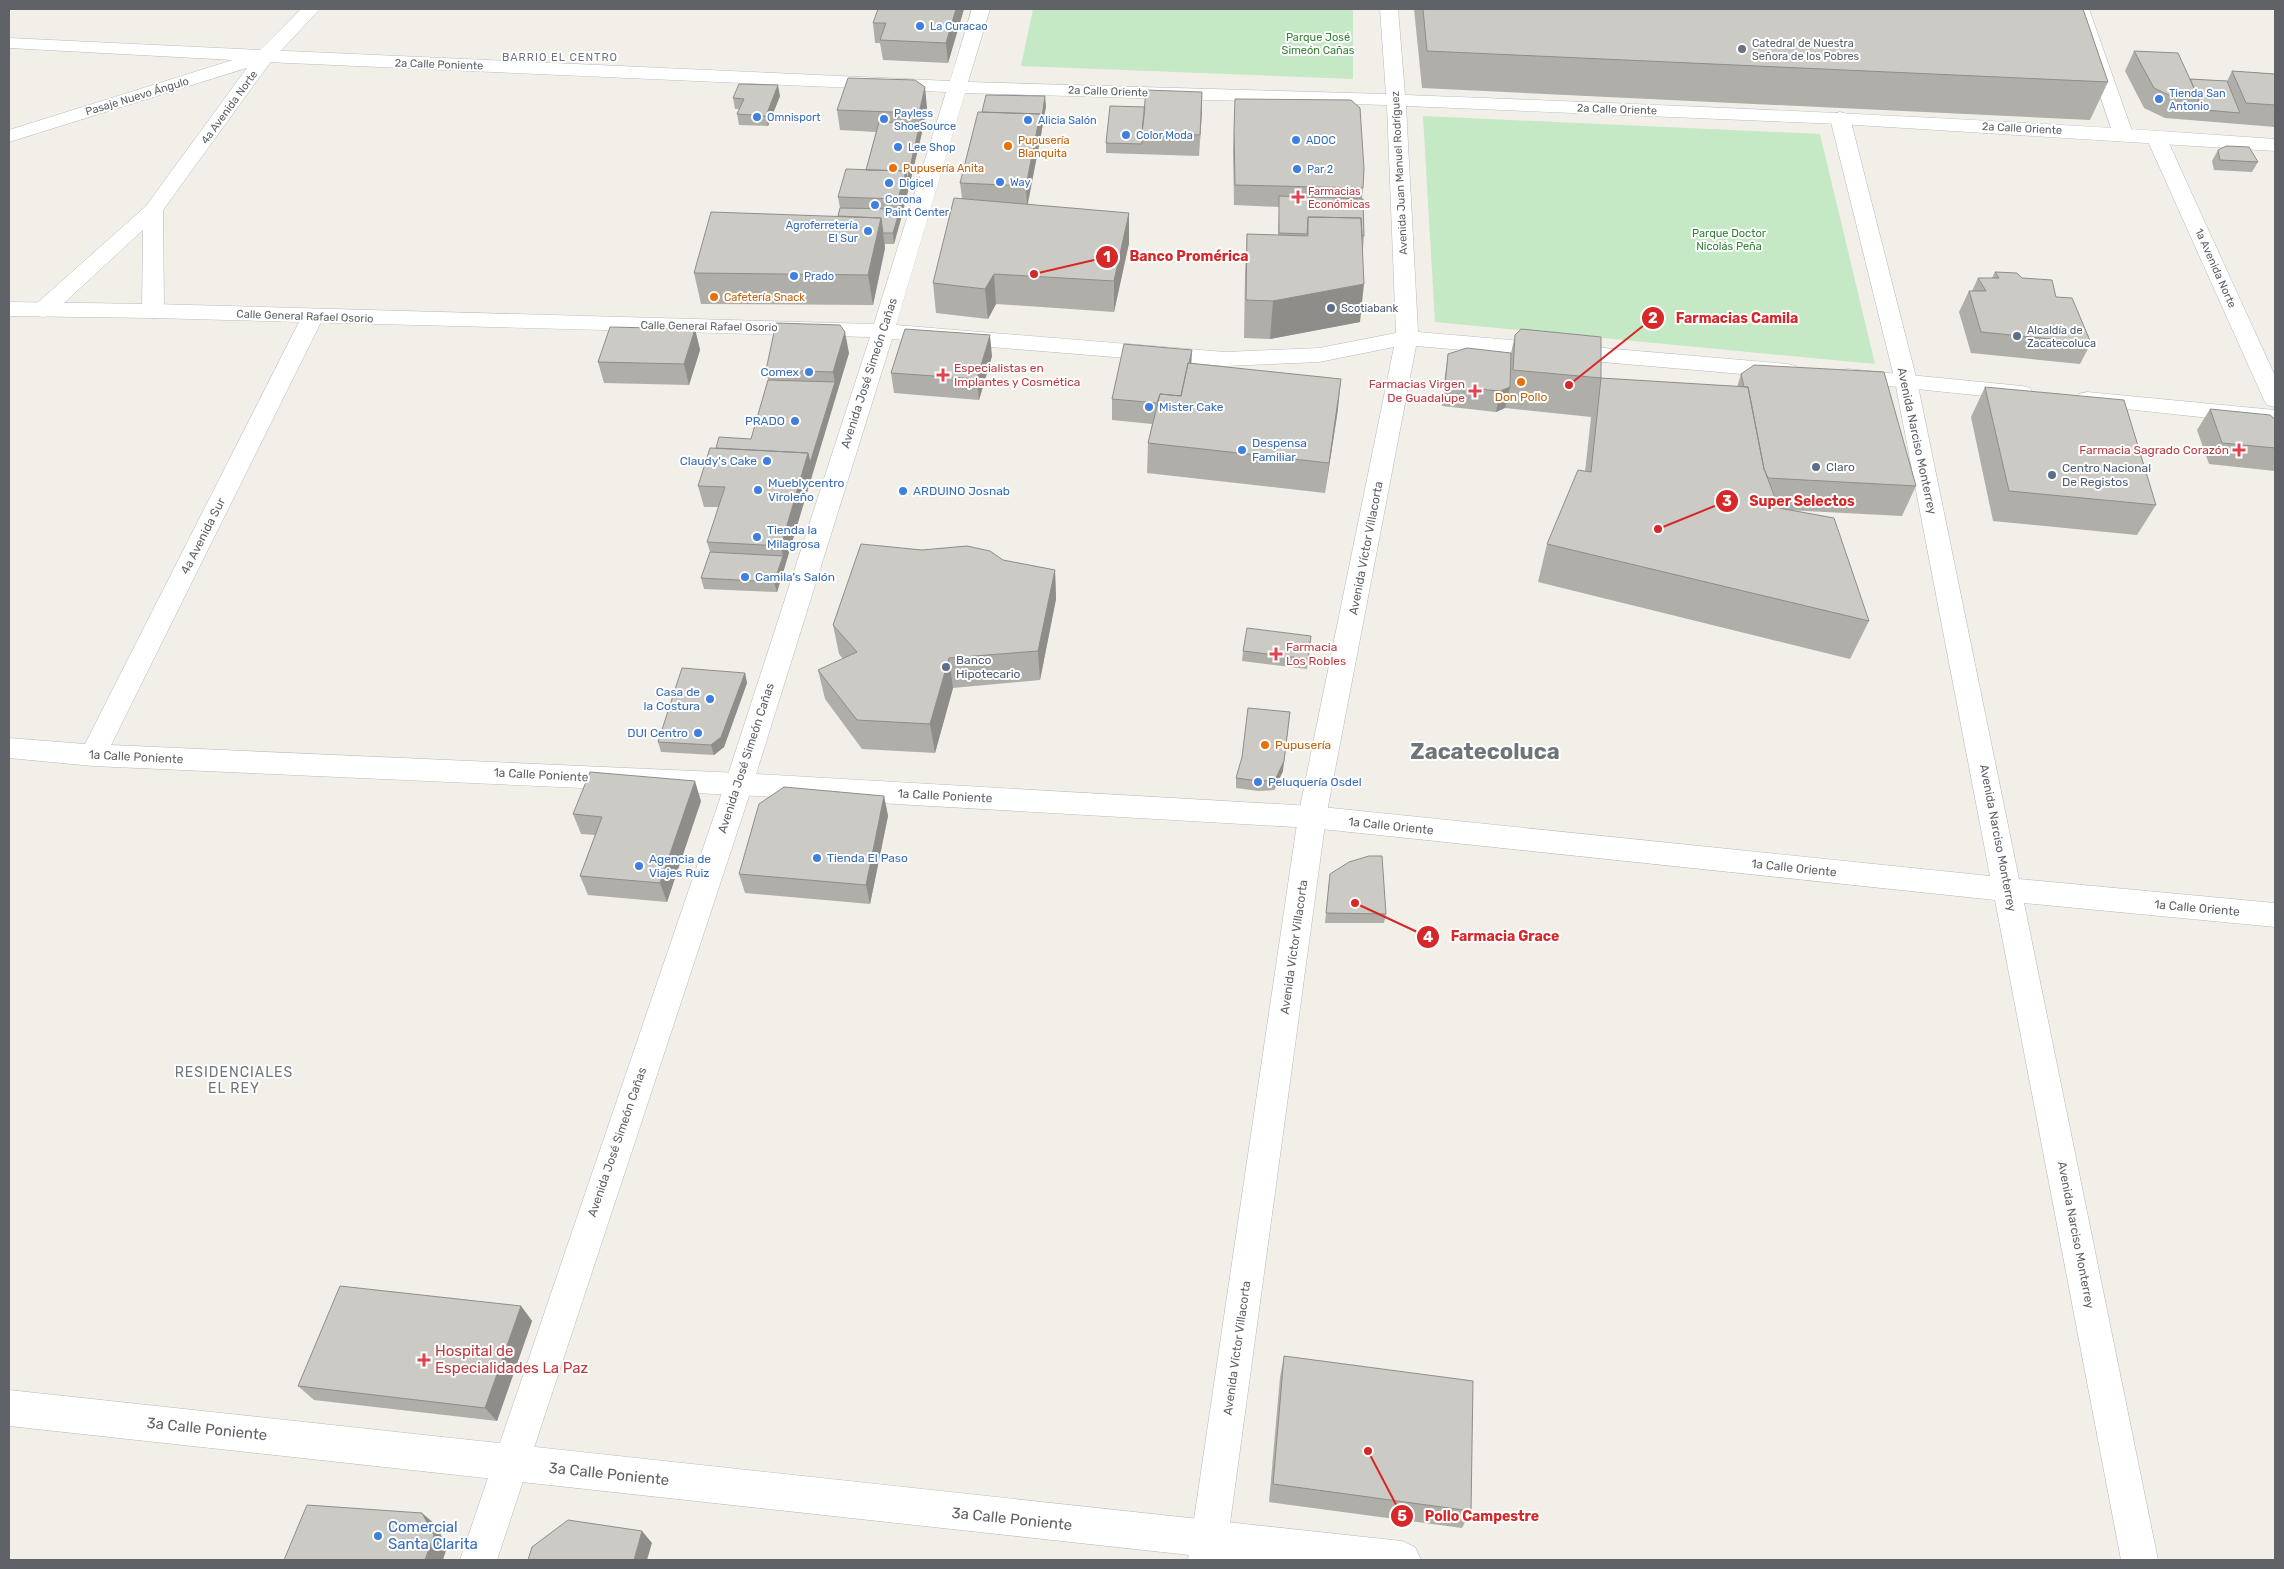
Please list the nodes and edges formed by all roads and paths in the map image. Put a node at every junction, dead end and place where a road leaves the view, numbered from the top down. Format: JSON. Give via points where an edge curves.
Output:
{"nodes":[{"id":1,"x":311,"y":9,"type":"edge"},
{"id":2,"x":981,"y":9,"type":"edge"},
{"id":3,"x":1389,"y":9,"type":"edge"},
{"id":4,"x":2080,"y":9,"type":"edge"},
{"id":5,"x":9,"y":43,"type":"edge"},
{"id":6,"x":265,"y":56,"type":"junction"},
{"id":7,"x":959,"y":87,"type":"junction"},
{"id":8,"x":1396,"y":100,"type":"junction"},
{"id":9,"x":1840,"y":118,"type":"junction"},
{"id":10,"x":2123,"y":134,"type":"junction"},
{"id":11,"x":9,"y":136,"type":"edge"},
{"id":12,"x":2156,"y":136,"type":"junction"},
{"id":13,"x":2275,"y":145,"type":"edge"},
{"id":14,"x":153,"y":210,"type":"junction"},
{"id":15,"x":9,"y":309,"type":"edge"},
{"id":16,"x":43,"y":310,"type":"junction"},
{"id":17,"x":154,"y":311,"type":"junction"},
{"id":18,"x":313,"y":316,"type":"junction"},
{"id":19,"x":883,"y":331,"type":"junction"},
{"id":20,"x":1408,"y":338,"type":"junction"},
{"id":21,"x":1906,"y":381,"type":"junction"},
{"id":22,"x":2042,"y":395,"type":"edge"},
{"id":23,"x":2071,"y":398,"type":"edge"},
{"id":24,"x":2275,"y":400,"type":"edge"},
{"id":25,"x":2275,"y":418,"type":"edge"},
{"id":26,"x":9,"y":748,"type":"edge"},
{"id":27,"x":93,"y":755,"type":"junction"},
{"id":28,"x":738,"y":784,"type":"junction"},
{"id":29,"x":1312,"y":818,"type":"junction"},
{"id":30,"x":2008,"y":890,"type":"junction"},
{"id":31,"x":2275,"y":915,"type":"edge"},
{"id":32,"x":9,"y":1408,"type":"edge"},
{"id":33,"x":509,"y":1463,"type":"junction"},
{"id":34,"x":1208,"y":1550,"type":"edge"},
{"id":35,"x":478,"y":1560,"type":"edge"},
{"id":36,"x":1402,"y":1560,"type":"edge"},
{"id":37,"x":2140,"y":1560,"type":"edge"}],
"edges":[{"from":1,"to":6,"type":"main road","name":"4a Avenida Norte"},
{"from":2,"to":7,"type":"main road","name":"Avenida José Simeón Cañas"},
{"from":3,"to":8,"type":"main road","name":"Avenida Juan Manuel Rodríguez"},
{"from":4,"to":10,"type":"main road"},
{"from":5,"to":6,"type":"main road","name":"2a Calle Poniente"},
{"from":6,"to":7,"type":"main road","name":"2a Calle Poniente"},
{"from":6,"to":11,"type":"main road","name":"Pasaje Nuevo Ángulo"},
{"from":6,"to":14,"type":"main road","name":"4a Avenida Norte"},
{"from":7,"to":8,"type":"main road","name":"2a Calle Oriente"},
{"from":7,"to":19,"type":"main road","name":"Avenida José Simeón Cañas"},
{"from":8,"to":9,"type":"main road","name":"2a Calle Oriente"},
{"from":8,"to":20,"type":"main road","name":"Avenida Juan Manuel Rodríguez"},
{"from":9,"to":10,"type":"main road","name":"2a Calle Oriente"},
{"from":9,"to":21,"type":"main road","name":"Avenida Narciso Monterrey"},
{"from":10,"to":12,"type":"main road","name":"2a Calle Oriente"},
{"from":12,"to":13,"type":"main road","name":"2a Calle Oriente"},
{"from":12,"to":24,"type":"main road","name":"1a Avenida Norte"},
{"from":14,"to":16,"type":"main road","name":"4a Avenida Norte"},
{"from":14,"to":17,"type":"main road"},
{"from":15,"to":16,"type":"main road","name":"Calle General Rafael Osorio"},
{"from":16,"to":17,"type":"main road","name":"Calle General Rafael Osorio"},
{"from":17,"to":18,"type":"main road","name":"Calle General Rafael Osorio"},
{"from":18,"to":19,"type":"main road","name":"Calle General Rafael Osorio"},
{"from":18,"to":27,"type":"main road","name":"4a Avenida Sur"},
{"from":19,"to":20,"type":"main road","name":"Calle General Rafael Osorio","via":[[1225,359],[1319,355]]},
{"from":19,"to":28,"type":"main road","name":"Avenida José Simeón Cañas"},
{"from":20,"to":21,"type":"main road","name":"Calle General Rafael Osorio"},
{"from":20,"to":29,"type":"main road","name":"Avenida Víctor Villacorta"},
{"from":21,"to":22,"type":"main road","name":"Calle General Rafael Osorio"},
{"from":21,"to":30,"type":"main road","name":"Avenida Narciso Monterrey"},
{"from":23,"to":25,"type":"main road"},
{"from":26,"to":27,"type":"main road","name":"1a Calle Poniente"},
{"from":27,"to":28,"type":"main road","name":"1a Calle Poniente"},
{"from":28,"to":29,"type":"main road","name":"1a Calle Poniente"},
{"from":28,"to":33,"type":"main road","name":"Avenida José Simeón Cañas"},
{"from":29,"to":30,"type":"main road","name":"1a Calle Oriente"},
{"from":29,"to":34,"type":"main road","name":"Avenida Víctor Villacorta"},
{"from":30,"to":31,"type":"main road","name":"1a Calle Oriente"},
{"from":30,"to":37,"type":"main road","name":"Avenida Narciso Monterrey"},
{"from":32,"to":33,"type":"main road","name":"3a Calle Poniente"},
{"from":33,"to":34,"type":"main road","name":"3a Calle Poniente"},
{"from":33,"to":35,"type":"main road","name":"Avenida José Simeón Cañas"},
{"from":34,"to":36,"type":"main road","name":"3a Calle Poniente"}]}
